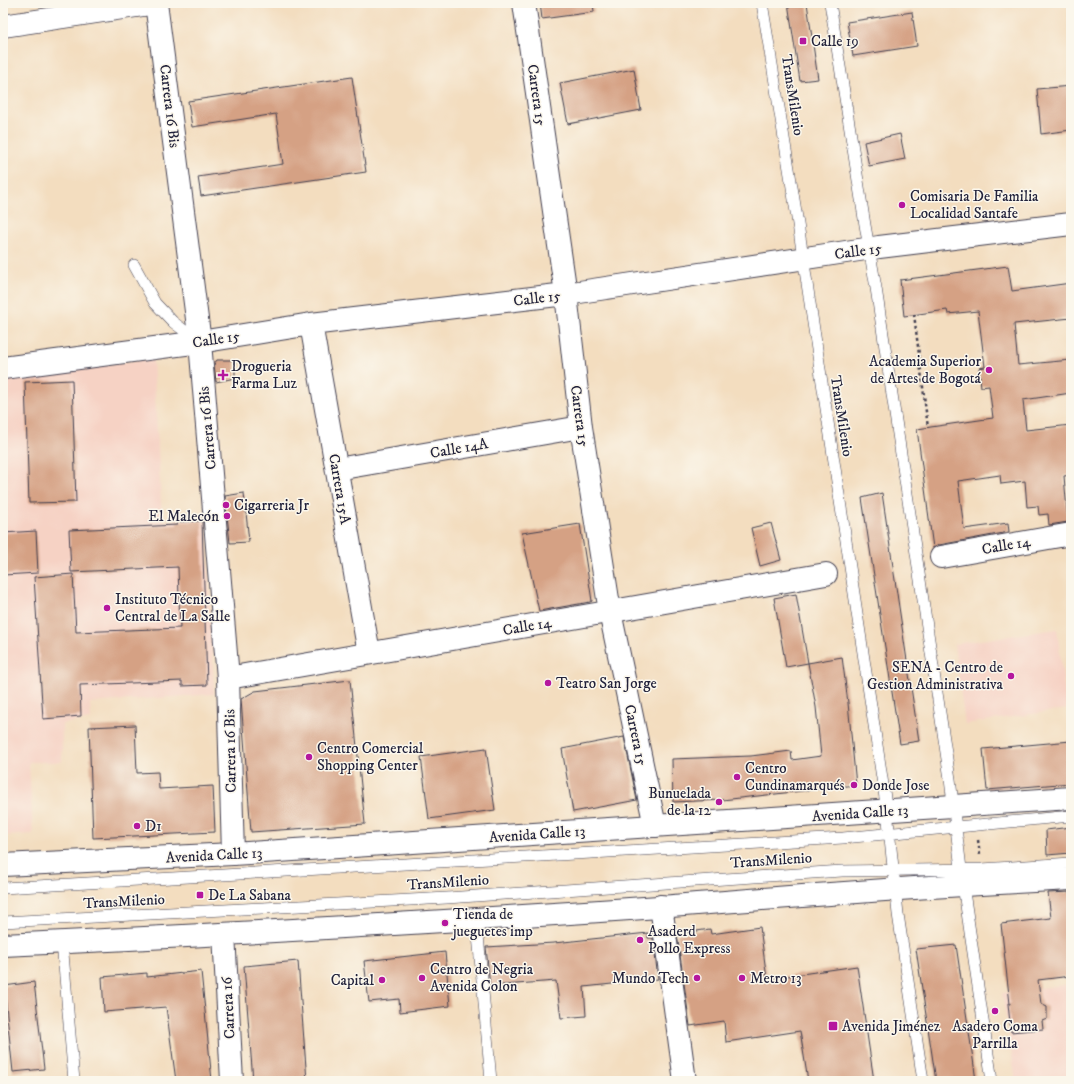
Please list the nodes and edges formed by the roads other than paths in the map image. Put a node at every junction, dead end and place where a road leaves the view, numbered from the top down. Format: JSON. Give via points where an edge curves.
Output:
{"nodes":[{"id":1,"x":156,"y":3,"type":"edge"},
{"id":2,"x":524,"y":3,"type":"edge"},
{"id":3,"x":762,"y":3,"type":"edge"},
{"id":4,"x":830,"y":3,"type":"edge"},
{"id":5,"x":3,"y":26,"type":"edge"},
{"id":6,"x":1071,"y":224,"type":"edge"},
{"id":7,"x":869,"y":249,"type":"junction"},
{"id":8,"x":803,"y":258,"type":"junction"},
{"id":9,"x":134,"y":265,"type":"dead end"},
{"id":10,"x":566,"y":294,"type":"junction"},
{"id":11,"x":311,"y":324,"type":"junction"},
{"id":12,"x":200,"y":342,"type":"junction"},
{"id":13,"x":3,"y":368,"type":"edge"},
{"id":14,"x":581,"y":426,"type":"junction"},
{"id":15,"x":337,"y":469,"type":"junction"},
{"id":16,"x":1071,"y":534,"type":"edge"},
{"id":17,"x":941,"y":557,"type":"dead end"},
{"id":18,"x":826,"y":574,"type":"dead end"},
{"id":19,"x":610,"y":612,"type":"junction"},
{"id":20,"x":369,"y":653,"type":"junction"},
{"id":21,"x":228,"y":678,"type":"junction"},
{"id":22,"x":1071,"y":798,"type":"edge"},
{"id":23,"x":887,"y":811,"type":"junction"},
{"id":24,"x":954,"y":816,"type":"junction"},
{"id":25,"x":1071,"y":816,"type":"edge"},
{"id":26,"x":655,"y":826,"type":"junction"},
{"id":27,"x":890,"y":833,"type":"junction"},
{"id":28,"x":233,"y":854,"type":"junction"},
{"id":29,"x":1071,"y":863,"type":"edge"},
{"id":30,"x":3,"y":865,"type":"edge"},
{"id":31,"x":962,"y":877,"type":"junction"},
{"id":32,"x":1071,"y":879,"type":"edge"},
{"id":33,"x":895,"y":880,"type":"junction"},
{"id":34,"x":3,"y":888,"type":"edge"},
{"id":35,"x":661,"y":906,"type":"junction"},
{"id":36,"x":479,"y":918,"type":"junction"},
{"id":37,"x":3,"y":922,"type":"edge"},
{"id":38,"x":224,"y":934,"type":"junction"},
{"id":39,"x":62,"y":942,"type":"junction"},
{"id":40,"x":3,"y":945,"type":"edge"},
{"id":41,"x":74,"y":1081,"type":"edge"},
{"id":42,"x":232,"y":1081,"type":"edge"},
{"id":43,"x":492,"y":1081,"type":"edge"},
{"id":44,"x":685,"y":1081,"type":"edge"},
{"id":45,"x":923,"y":1081,"type":"edge"},
{"id":46,"x":992,"y":1081,"type":"edge"}],
"edges":[{"from":1,"to":5,"type":"street"},
{"from":1,"to":12,"type":"street","name":"Carrera 16 Bis"},
{"from":2,"to":10,"type":"street","name":"Carrera 15"},
{"from":3,"to":8,"type":"lane","name":"TransMilenio"},
{"from":4,"to":7,"type":"lane"},
{"from":6,"to":7,"type":"street","name":"Calle 15"},
{"from":7,"to":8,"type":"street","name":"Calle 15"},
{"from":7,"to":24,"type":"lane"},
{"from":8,"to":10,"type":"street","name":"Calle 15"},
{"from":8,"to":23,"type":"lane","name":"TransMilenio"},
{"from":9,"to":12,"type":"lane","via":[[155,303],[173,322]]},
{"from":10,"to":11,"type":"street","name":"Calle 15"},
{"from":10,"to":14,"type":"street","name":"Carrera 15"},
{"from":11,"to":12,"type":"street","name":"Calle 15"},
{"from":11,"to":15,"type":"street","name":"Carrera 15A"},
{"from":12,"to":13,"type":"street","name":"Calle 15"},
{"from":12,"to":21,"type":"street","name":"Carrera 16 Bis"},
{"from":14,"to":15,"type":"street","name":"Calle 14A"},
{"from":14,"to":19,"type":"street","name":"Carrera 15"},
{"from":15,"to":20,"type":"street","name":"Carrera 15A"},
{"from":16,"to":17,"type":"street","name":"Calle 14"},
{"from":18,"to":19,"type":"street","name":"Calle 14"},
{"from":19,"to":20,"type":"street","name":"Calle 14"},
{"from":19,"to":26,"type":"street","name":"Carrera 15"},
{"from":20,"to":21,"type":"street","name":"Calle 14"},
{"from":21,"to":28,"type":"street","name":"Carrera 16 Bis"},
{"from":22,"to":24,"type":"street","name":"Avenida Calle 13"},
{"from":23,"to":24,"type":"street","name":"Avenida Calle 13"},
{"from":23,"to":26,"type":"street","name":"Avenida Calle 13"},
{"from":23,"to":27,"type":"lane","name":"TransMilenio"},
{"from":24,"to":25,"type":"lane","name":"TransMilenio"},
{"from":24,"to":27,"type":"lane","name":"TransMilenio"},
{"from":24,"to":31,"type":"lane"},
{"from":26,"to":28,"type":"street","name":"Avenida Calle 13"},
{"from":27,"to":33,"type":"lane","name":"TransMilenio"},
{"from":27,"to":34,"type":"lane","name":"TransMilenio","via":[[843,838]]},
{"from":28,"to":30,"type":"street","name":"Avenida Calle 13"},
{"from":29,"to":31,"type":"lane","via":[[982,869]]},
{"from":31,"to":32,"type":"street"},
{"from":31,"to":33,"type":"street"},
{"from":31,"to":46,"type":"lane"},
{"from":33,"to":35,"type":"street"},
{"from":33,"to":37,"type":"lane","name":"TransMilenio","via":[[842,871],[778,874],[447,898]]},
{"from":33,"to":45,"type":"lane","name":"TransMilenio"},
{"from":35,"to":36,"type":"street"},
{"from":35,"to":44,"type":"street"},
{"from":36,"to":38,"type":"street"},
{"from":36,"to":43,"type":"lane","via":[[478,935]]},
{"from":38,"to":39,"type":"street"},
{"from":38,"to":42,"type":"street","name":"Carrera 16"},
{"from":39,"to":40,"type":"street"},
{"from":39,"to":41,"type":"lane"}]}
